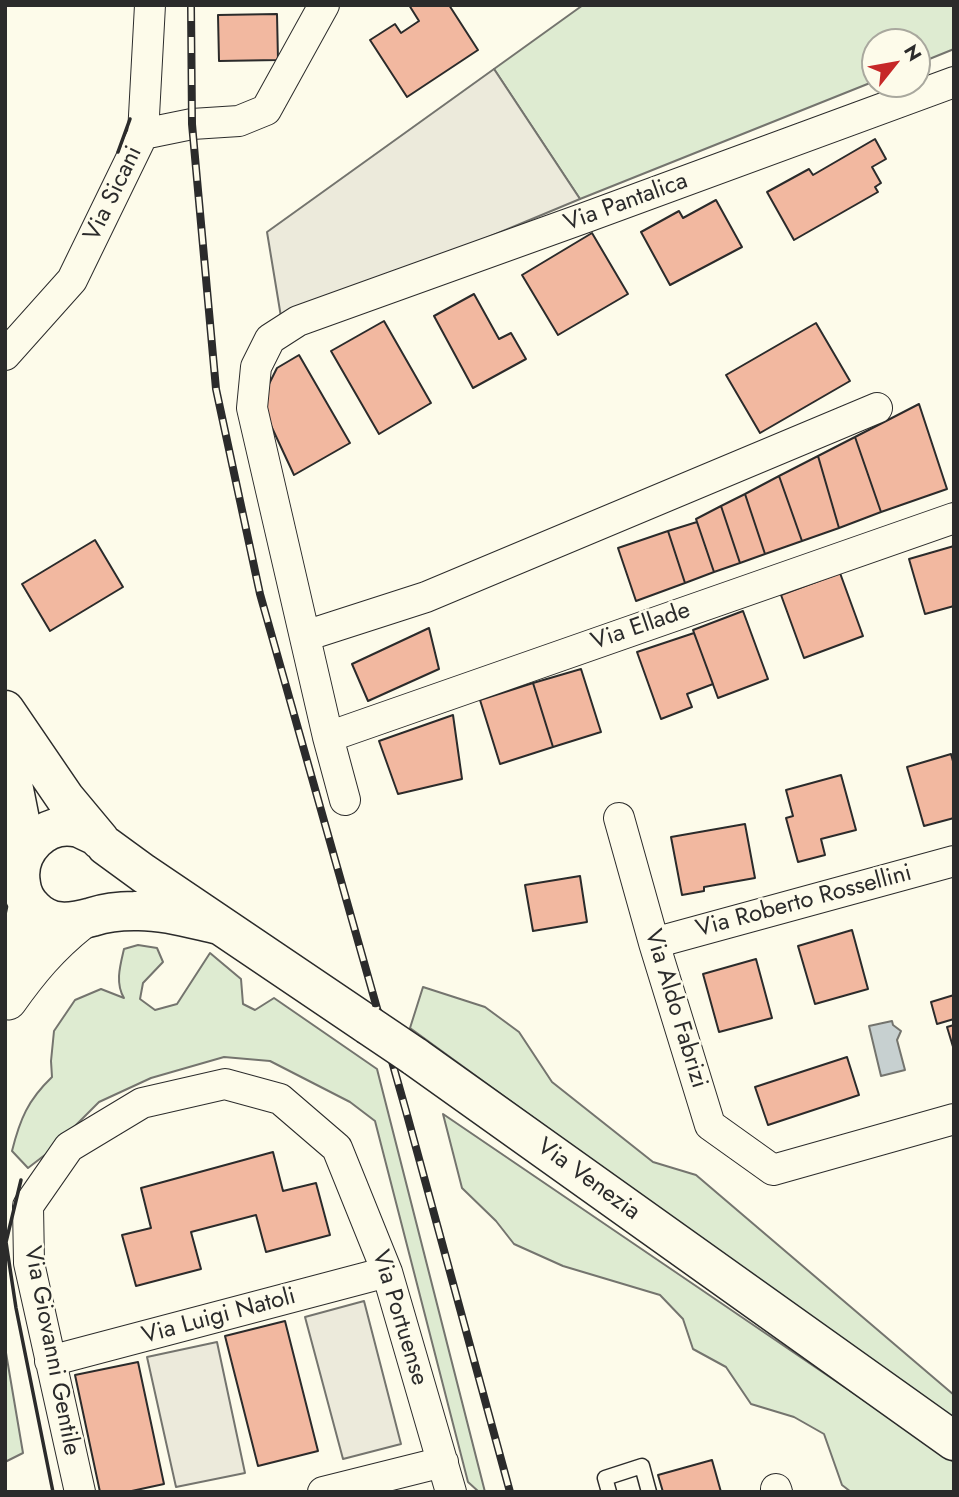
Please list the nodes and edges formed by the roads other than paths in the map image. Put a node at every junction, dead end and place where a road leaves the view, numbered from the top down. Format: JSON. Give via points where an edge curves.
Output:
{"nodes":[{"id":1,"x":150,"y":5,"type":"edge"},
{"id":2,"x":324,"y":5,"type":"edge"},
{"id":3,"x":954,"y":82,"type":"edge"},
{"id":4,"x":143,"y":134,"type":"junction"},
{"id":5,"x":5,"y":355,"type":"edge"},
{"id":6,"x":877,"y":408,"type":"dead end"},
{"id":7,"x":954,"y":518,"type":"edge"},
{"id":8,"x":305,"y":636,"type":"junction"},
{"id":9,"x":5,"y":710,"type":"edge"},
{"id":10,"x":328,"y":737,"type":"junction"},
{"id":11,"x":5,"y":744,"type":"edge"},
{"id":12,"x":345,"y":800,"type":"dead end"},
{"id":13,"x":619,"y":818,"type":"dead end"},
{"id":14,"x":100,"y":841,"type":"junction"},
{"id":15,"x":26,"y":850,"type":"junction"},
{"id":16,"x":954,"y":861,"type":"edge"},
{"id":17,"x":28,"y":903,"type":"junction"},
{"id":18,"x":86,"y":919,"type":"junction"},
{"id":19,"x":219,"y":925,"type":"junction"},
{"id":20,"x":654,"y":943,"type":"junction"},
{"id":21,"x":6,"y":1005,"type":"edge"},
{"id":22,"x":954,"y":1119,"type":"edge"},
{"id":23,"x":337,"y":1148,"type":"joint"},
{"id":24,"x":387,"y":1272,"type":"junction"},
{"id":25,"x":50,"y":1361,"type":"junction"},
{"id":26,"x":954,"y":1441,"type":"edge"},
{"id":27,"x":443,"y":1462,"type":"junction"},
{"id":28,"x":80,"y":1492,"type":"edge"},
{"id":29,"x":323,"y":1492,"type":"edge"},
{"id":30,"x":451,"y":1492,"type":"edge"},
{"id":31,"x":609,"y":1492,"type":"edge"},
{"id":32,"x":649,"y":1492,"type":"edge"}],
"edges":[{"from":1,"to":4,"type":"street","name":"Via Sicani"},
{"from":2,"to":4,"type":"street","via":[[266,110],[239,121]]},
{"from":3,"to":8,"type":"street","name":"Via Pantalica","via":[[298,321],[270,339],[256,368],[252,408]]},
{"from":4,"to":5,"type":"street","name":"Via Sicani","via":[[72,280]]},
{"from":6,"to":8,"type":"street","via":[[426,597]]},
{"from":7,"to":10,"type":"street","name":"Via Ellade"},
{"from":8,"to":10,"type":"street","name":"Via Pantalica"},
{"from":9,"to":14,"type":"main road"},
{"from":10,"to":12,"type":"street","name":"Via Pantalica"},
{"from":11,"to":15,"type":"main road"},
{"from":13,"to":20,"type":"street","name":"Via Aldo Fabrizi"},
{"from":14,"to":15,"type":"main road","via":[[79,828],[63,827],[47,831]]},
{"from":14,"to":18,"type":"main road","via":[[113,860],[115,886],[110,898]]},
{"from":14,"to":19,"type":"main road","name":"Via Venezia"},
{"from":15,"to":17,"type":"main road","via":[[19,875]]},
{"from":16,"to":20,"type":"street","name":"Via Roberto Rossellini"},
{"from":17,"to":18,"type":"main road","via":[[52,921],[67,924]]},
{"from":17,"to":21,"type":"street"},
{"from":18,"to":19,"type":"main road","via":[[135,911],[169,913]]},
{"from":18,"to":21,"type":"street","via":[[34,964]]},
{"from":19,"to":26,"type":"main road","name":"Via Venezia","bridge":true,"via":[[414,1056]]},
{"from":20,"to":22,"type":"street","name":"Via Aldo Fabrizi","via":[[710,1125],[773,1170]]},
{"from":23,"to":24,"type":"street","name":"Via Portuense"},
{"from":23,"to":25,"type":"street","name":"Via Giovanni Gentile","via":[[280,1099],[225,1084],[142,1103],[69,1147],[29,1206],[29,1263]]},
{"from":24,"to":25,"type":"street","name":"Via Luigi Natoli"},
{"from":24,"to":27,"type":"street","name":"Via Portuense"},
{"from":25,"to":28,"type":"street","name":"Via Giovanni Gentile"},
{"from":27,"to":29,"type":"street"},
{"from":27,"to":30,"type":"street","name":"Via Portuense"},
{"from":31,"to":32,"type":"lane","via":[[605,1478],[642,1466]]}]}
